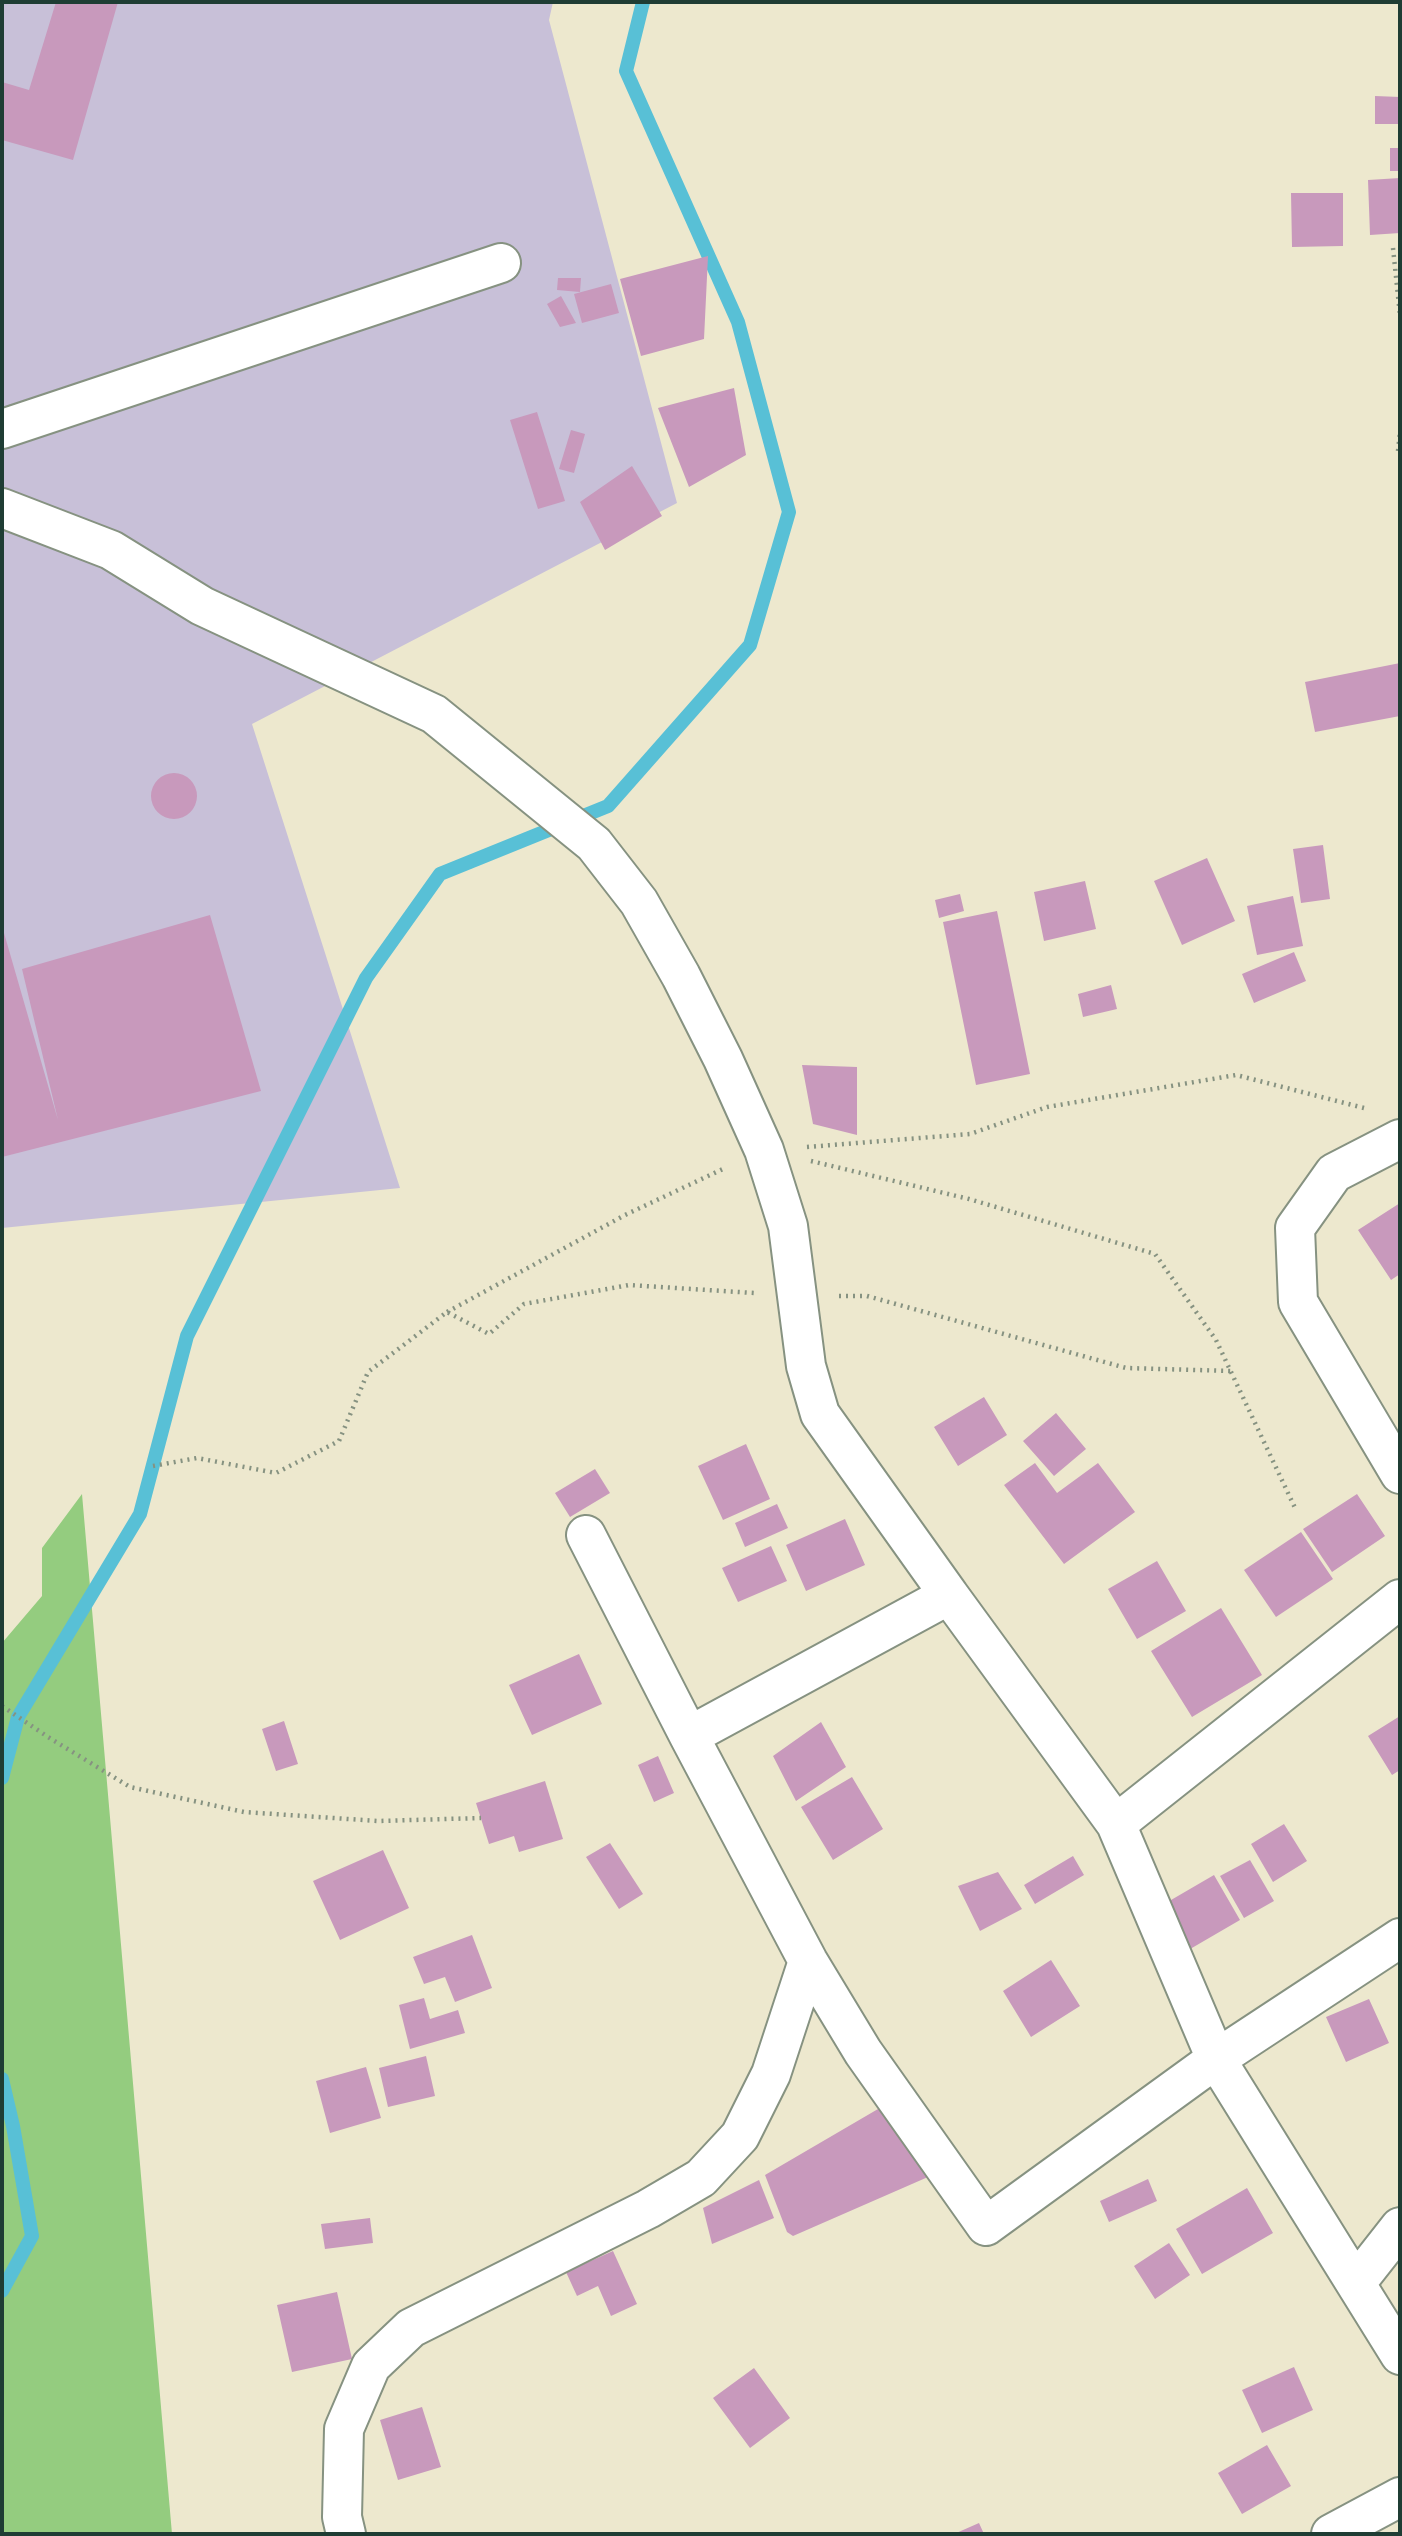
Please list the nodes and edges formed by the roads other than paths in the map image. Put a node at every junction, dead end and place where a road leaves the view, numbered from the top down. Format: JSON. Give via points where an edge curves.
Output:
{"nodes":[{"id":1,"x":501,"y":262,"type":"dead end"},
{"id":2,"x":2,"y":429,"type":"edge"},
{"id":3,"x":2,"y":508,"type":"edge"},
{"id":4,"x":1400,"y":1139,"type":"edge"},
{"id":5,"x":1400,"y":1474,"type":"edge"},
{"id":6,"x":586,"y":1535,"type":"dead end"},
{"id":7,"x":949,"y":1595,"type":"junction"},
{"id":8,"x":1400,"y":1599,"type":"edge"},
{"id":9,"x":689,"y":1736,"type":"junction"},
{"id":10,"x":1116,"y":1824,"type":"junction"},
{"id":11,"x":1400,"y":1938,"type":"edge"},
{"id":12,"x":808,"y":1961,"type":"junction"},
{"id":13,"x":1216,"y":2059,"type":"junction"},
{"id":14,"x":1400,"y":2227,"type":"edge"},
{"id":15,"x":1356,"y":2283,"type":"junction"},
{"id":16,"x":1400,"y":2355,"type":"edge"},
{"id":17,"x":1400,"y":2497,"type":"edge"},
{"id":18,"x":346,"y":2534,"type":"edge"},
{"id":19,"x":1331,"y":2534,"type":"edge"}],
"edges":[{"from":1,"to":2,"type":"street"},
{"from":3,"to":7,"type":"street","via":[[111,550],[202,606],[434,714],[594,844],[639,902],[681,976],[764,1150],[789,1226],[806,1366],[820,1414]]},
{"from":4,"to":5,"type":"street","via":[[1334,1173],[1296,1228],[1298,1302]]},
{"from":6,"to":9,"type":"street"},
{"from":7,"to":9,"type":"street"},
{"from":7,"to":10,"type":"street"},
{"from":8,"to":10,"type":"street"},
{"from":9,"to":12,"type":"street"},
{"from":10,"to":13,"type":"street"},
{"from":11,"to":13,"type":"street"},
{"from":12,"to":13,"type":"street","via":[[863,2052],[986,2226]]},
{"from":12,"to":18,"type":"street","via":[[771,2074],[740,2136],[701,2178],[411,2328],[371,2366],[344,2429],[342,2517]]},
{"from":13,"to":15,"type":"street"},
{"from":14,"to":15,"type":"street"},
{"from":15,"to":16,"type":"street"},
{"from":17,"to":19,"type":"street"}]}
